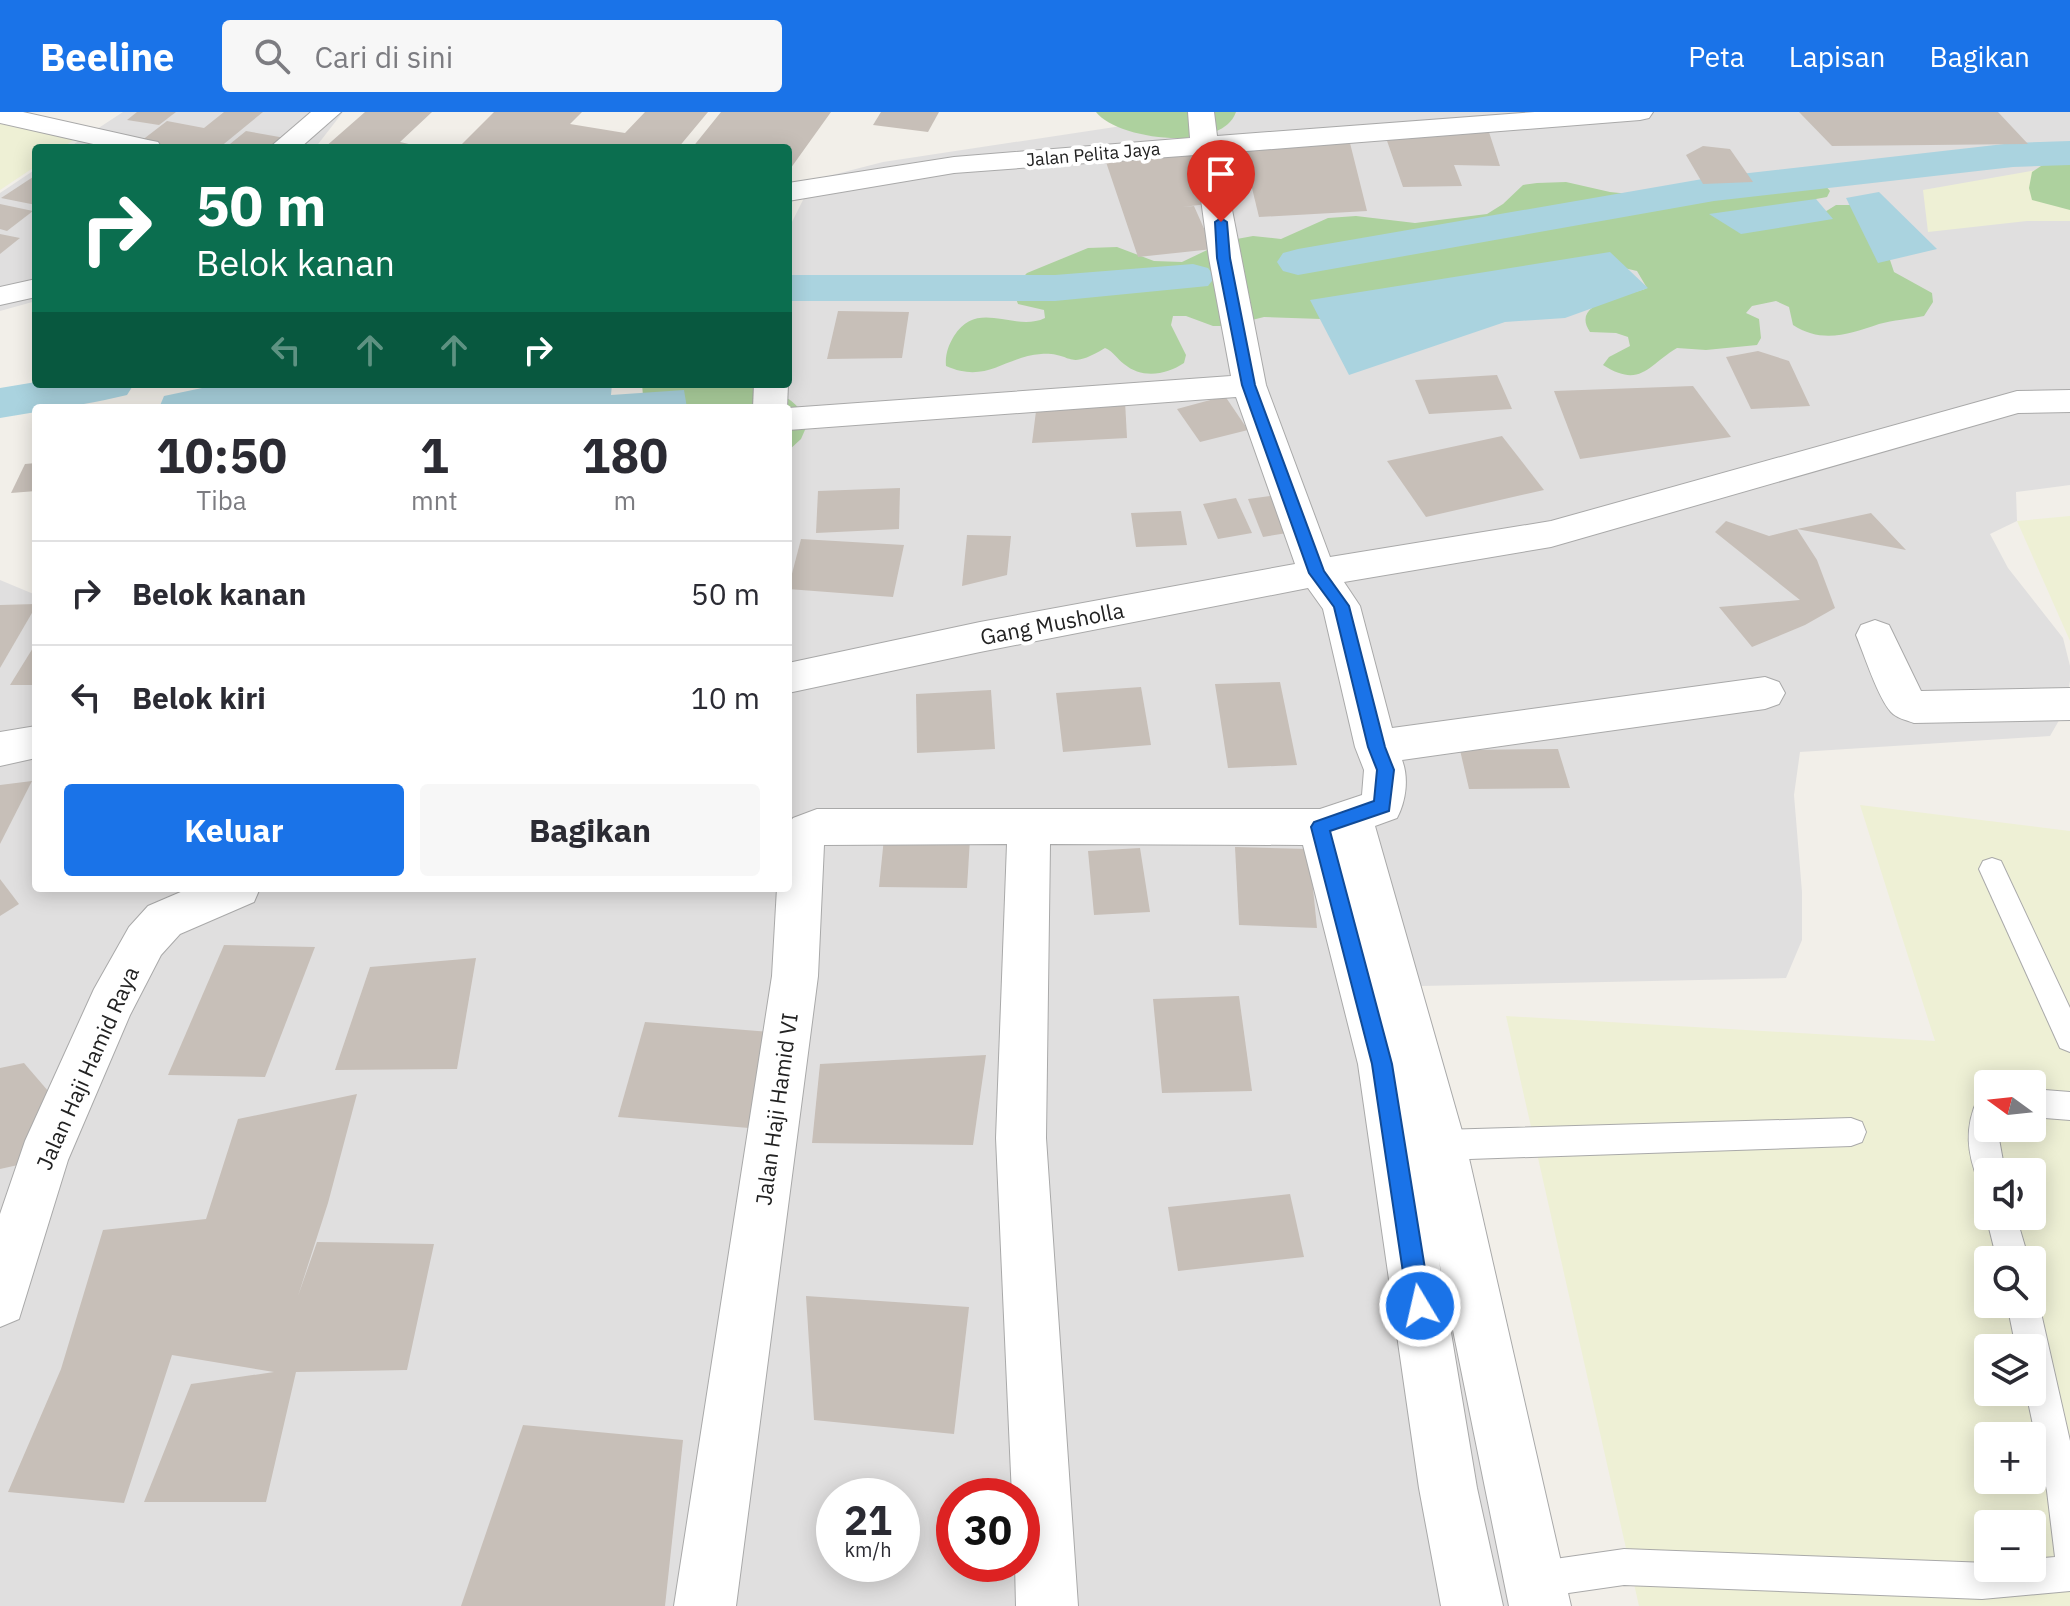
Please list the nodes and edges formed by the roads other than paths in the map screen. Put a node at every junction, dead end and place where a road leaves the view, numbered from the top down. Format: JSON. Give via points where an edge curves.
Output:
{"nodes":[{"id":1,"x":328,"y":112,"type":"edge"},
{"id":2,"x":1201,"y":112,"type":"edge"},
{"id":3,"x":1640,"y":112,"type":"edge"},
{"id":4,"x":0,"y":115,"type":"edge"},
{"id":5,"x":130,"y":144,"type":"edge"},
{"id":6,"x":288,"y":144,"type":"edge"},
{"id":7,"x":1204,"y":145,"type":"junction"},
{"id":8,"x":792,"y":192,"type":"edge"},
{"id":9,"x":32,"y":289,"type":"edge"},
{"id":10,"x":0,"y":296,"type":"edge"},
{"id":11,"x":1249,"y":385,"type":"junction"},
{"id":12,"x":2070,"y":401,"type":"edge"},
{"id":13,"x":792,"y":419,"type":"edge"},
{"id":14,"x":1317,"y":573,"type":"junction"},
{"id":15,"x":1875,"y":635,"type":"dead end"},
{"id":16,"x":792,"y":677,"type":"edge"},
{"id":17,"x":1765,"y":693,"type":"dead end"},
{"id":18,"x":2070,"y":704,"type":"edge"},
{"id":19,"x":32,"y":743,"type":"edge"},
{"id":20,"x":1376,"y":747,"type":"junction"},
{"id":21,"x":0,"y":749,"type":"edge"},
{"id":22,"x":1336,"y":822,"type":"junction"},
{"id":23,"x":1029,"y":826,"type":"junction"},
{"id":24,"x":1992,"y":869,"type":"dead end"},
{"id":25,"x":229,"y":892,"type":"edge"},
{"id":26,"x":2070,"y":1039,"type":"edge"},
{"id":27,"x":2046,"y":1104,"type":"edge"},
{"id":28,"x":2070,"y":1106,"type":"edge"},
{"id":29,"x":1851,"y":1132,"type":"dead end"},
{"id":30,"x":1441,"y":1145,"type":"junction"},
{"id":31,"x":0,"y":1300,"type":"edge"},
{"id":32,"x":2026,"y":1318,"type":"edge"},
{"id":33,"x":2070,"y":1550,"type":"edge"},
{"id":34,"x":2070,"y":1573,"type":"edge"},
{"id":35,"x":1537,"y":1593,"type":"edge"},
{"id":36,"x":705,"y":1606,"type":"edge"},
{"id":37,"x":1047,"y":1606,"type":"edge"},
{"id":38,"x":1472,"y":1606,"type":"edge"}],
"edges":[{"from":1,"to":6,"type":"street"},
{"from":2,"to":7,"type":"street"},
{"from":3,"to":7,"type":"street","name":"Jalan Pelita Jaya"},
{"from":4,"to":5,"type":"street"},
{"from":7,"to":8,"type":"street","name":"Jalan Pelita Jaya","via":[[954,165]]},
{"from":7,"to":11,"type":"street"},
{"from":9,"to":10,"type":"street"},
{"from":11,"to":13,"type":"street"},
{"from":11,"to":14,"type":"street"},
{"from":12,"to":14,"type":"street","name":"Gang Musholla","via":[[2017,402],[1551,534]]},
{"from":14,"to":16,"type":"street","name":"Gang Musholla"},
{"from":14,"to":20,"type":"street","via":[[1341,606]]},
{"from":15,"to":18,"type":"street","via":[[1905,701],[1914,707]]},
{"from":17,"to":20,"type":"street"},
{"from":19,"to":21,"type":"street"},
{"from":20,"to":22,"type":"street","via":[[1385,770],[1382,806]]},
{"from":22,"to":23,"type":"street","name":"Jalan Haji Hamid VI"},
{"from":22,"to":30,"type":"street"},
{"from":22,"to":38,"type":"street"},
{"from":23,"to":36,"type":"street","name":"Jalan Haji Hamid VI","via":[[817,827],[802,840],[795,976]]},
{"from":23,"to":37,"type":"street","via":[[1021,1138]]},
{"from":24,"to":26,"type":"lane"},
{"from":25,"to":31,"type":"street","name":"Jalan Haji Hamid Raya","via":[[164,920],[145,941],[111,1004],[43,1159]]},
{"from":27,"to":28,"type":"lane"},
{"from":29,"to":30,"type":"lane"},
{"from":30,"to":35,"type":"street"},
{"from":32,"to":33,"type":"lane","via":[[2064,1491]]},
{"from":34,"to":35,"type":"lane","via":[[1982,1581],[1624,1567]]}]}
